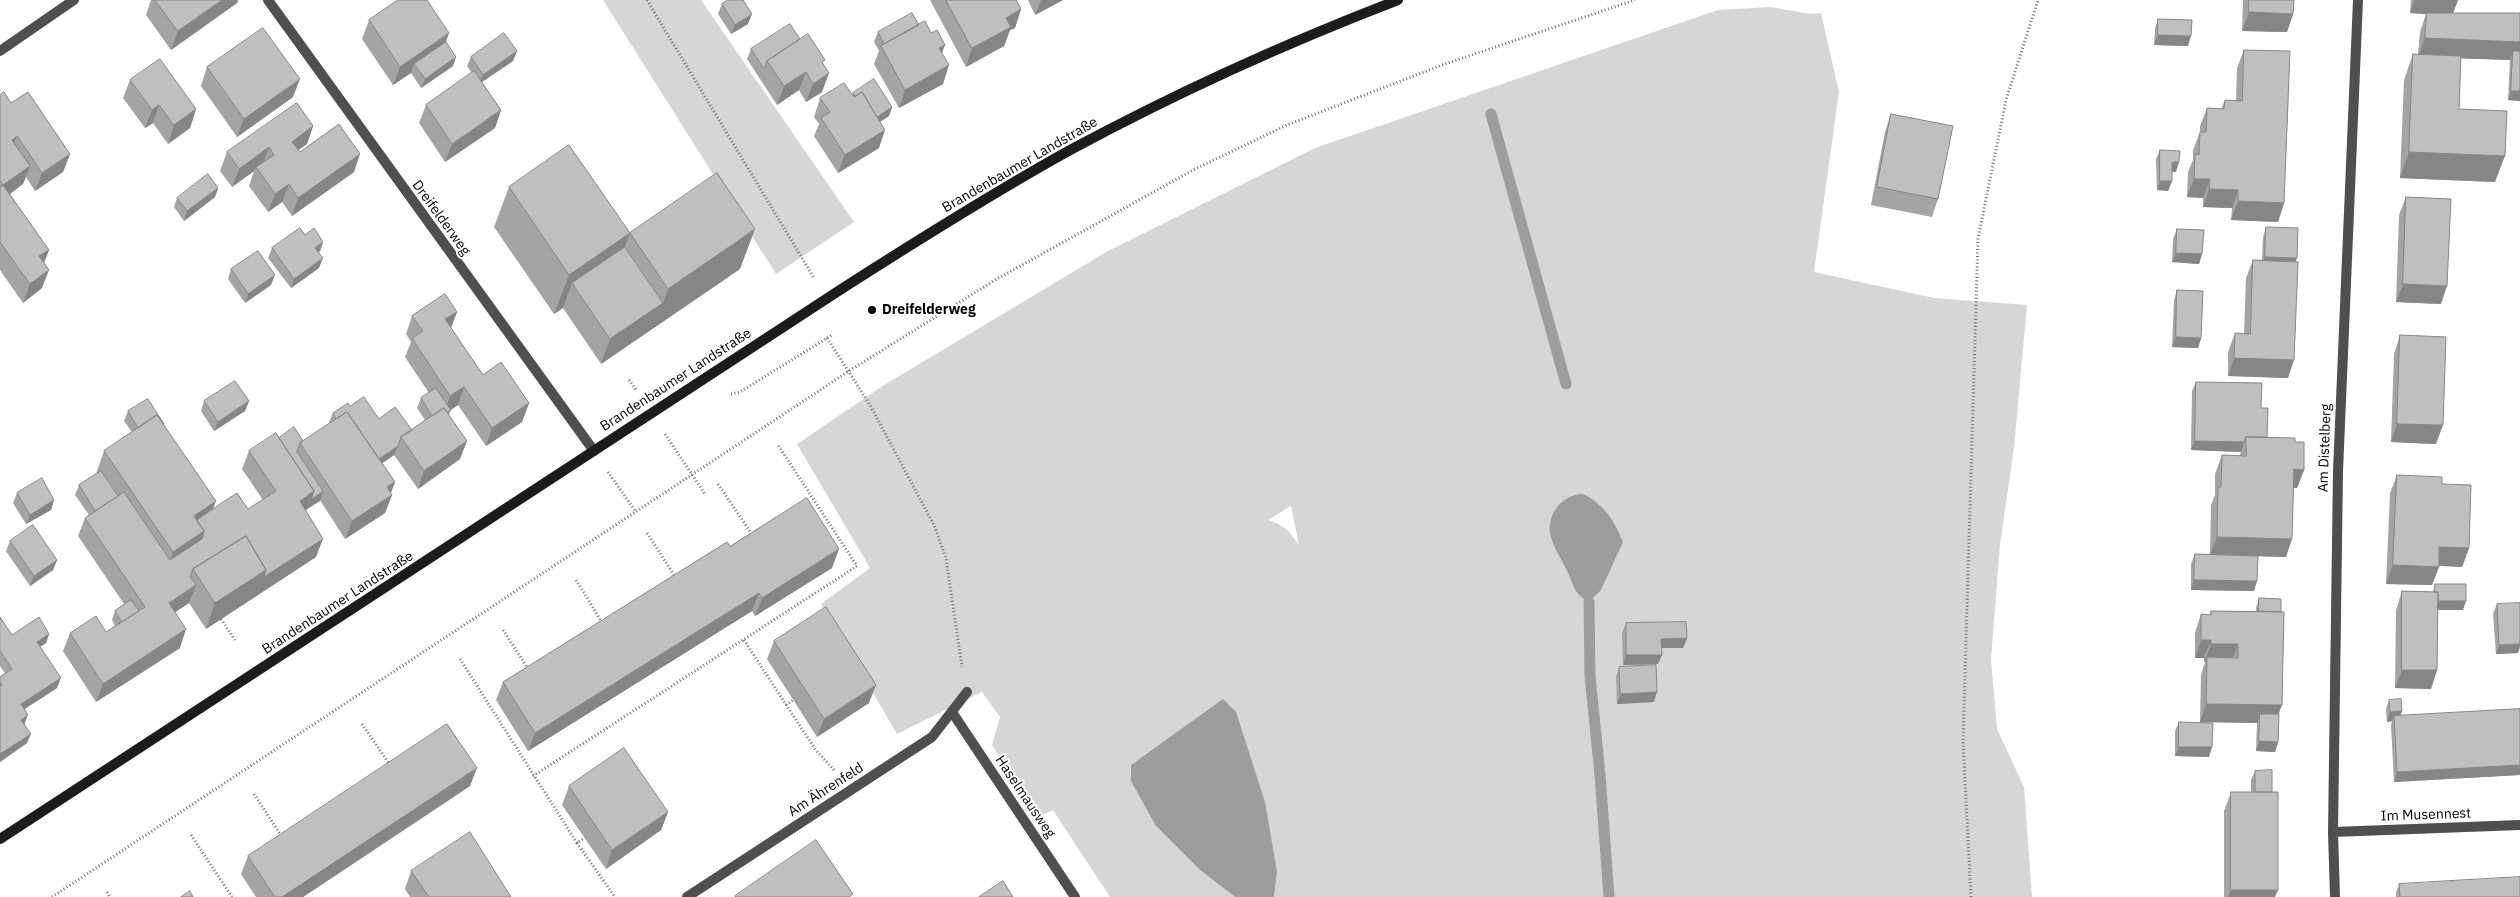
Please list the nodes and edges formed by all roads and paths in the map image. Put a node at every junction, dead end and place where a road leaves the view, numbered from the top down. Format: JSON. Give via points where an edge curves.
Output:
{"nodes":[{"id":1,"x":74,"y":0,"type":"edge"},
{"id":2,"x":268,"y":0,"type":"edge"},
{"id":3,"x":647,"y":0,"type":"edge"},
{"id":4,"x":1398,"y":0,"type":"edge"},
{"id":5,"x":1635,"y":0,"type":"edge"},
{"id":6,"x":2038,"y":0,"type":"edge"},
{"id":7,"x":2358,"y":0,"type":"edge"},
{"id":8,"x":0,"y":51,"type":"edge"},
{"id":9,"x":804,"y":264,"type":"dead end"},
{"id":10,"x":827,"y":338,"type":"dead end"},
{"id":11,"x":849,"y":371,"type":"junction"},
{"id":12,"x":652,"y":413,"type":"junction"},
{"id":13,"x":778,"y":445,"type":"dead end"},
{"id":14,"x":594,"y":451,"type":"junction"},
{"id":15,"x":692,"y":475,"type":"junction"},
{"id":16,"x":718,"y":484,"type":"dead end"},
{"id":17,"x":705,"y":494,"type":"dead end"},
{"id":18,"x":636,"y":512,"type":"junction"},
{"id":19,"x":647,"y":533,"type":"dead end"},
{"id":20,"x":757,"y":543,"type":"edge"},
{"id":21,"x":576,"y":580,"type":"dead end"},
{"id":22,"x":681,"y":585,"type":"edge"},
{"id":23,"x":221,"y":619,"type":"edge"},
{"id":24,"x":503,"y":630,"type":"dead end"},
{"id":25,"x":608,"y":630,"type":"edge"},
{"id":26,"x":235,"y":640,"type":"dead end"},
{"id":27,"x":744,"y":640,"type":"junction"},
{"id":28,"x":460,"y":659,"type":"dead end"},
{"id":29,"x":534,"y":676,"type":"edge"},
{"id":30,"x":967,"y":692,"type":"joint"},
{"id":31,"x":793,"y":700,"type":"dead end"},
{"id":32,"x":786,"y":706,"type":"junction"},
{"id":33,"x":952,"y":712,"type":"junction"},
{"id":34,"x":362,"y":724,"type":"dead end"},
{"id":35,"x":814,"y":749,"type":"dead end"},
{"id":36,"x":395,"y":772,"type":"edge"},
{"id":37,"x":533,"y":776,"type":"junction"},
{"id":38,"x":254,"y":794,"type":"dead end"},
{"id":39,"x":2520,"y":825,"type":"edge"},
{"id":40,"x":2333,"y":832,"type":"junction"},
{"id":41,"x":191,"y":835,"type":"dead end"},
{"id":42,"x":585,"y":838,"type":"dead end"},
{"id":43,"x":0,"y":839,"type":"edge"},
{"id":44,"x":577,"y":843,"type":"junction"},
{"id":45,"x":286,"y":844,"type":"edge"},
{"id":46,"x":107,"y":892,"type":"dead end"},
{"id":47,"x":52,"y":897,"type":"edge"},
{"id":48,"x":110,"y":897,"type":"edge"},
{"id":49,"x":232,"y":897,"type":"edge"},
{"id":50,"x":615,"y":897,"type":"edge"},
{"id":51,"x":687,"y":897,"type":"edge"},
{"id":52,"x":1076,"y":897,"type":"edge"},
{"id":53,"x":1971,"y":897,"type":"edge"},
{"id":54,"x":2335,"y":897,"type":"edge"}],
"edges":[{"from":1,"to":8,"type":"street"},
{"from":2,"to":14,"type":"street","name":"Dreifelderweg"},
{"from":3,"to":9,"type":"path"},
{"from":4,"to":12,"type":"main road","name":"Brandenbaumer Landstraße","via":[[1268,53],[1071,150],[859,277]]},
{"from":5,"to":11,"type":"path","via":[[1442,65],[1270,133],[1195,169],[1003,275]]},
{"from":6,"to":53,"type":"path","via":[[2006,100],[1978,239],[1963,741]]},
{"from":7,"to":40,"type":"street","name":"Am Distelberg","via":[[2338,471]]},
{"from":10,"to":11,"type":"path"},
{"from":11,"to":15,"type":"path"},
{"from":11,"to":30,"type":"path","via":[[934,525],[946,558]]},
{"from":12,"to":14,"type":"main road","name":"Brandenbaumer Landstraße"},
{"from":12,"to":15,"type":"path"},
{"from":13,"to":27,"type":"path","via":[[857,566]]},
{"from":14,"to":18,"type":"path"},
{"from":14,"to":43,"type":"main road","name":"Brandenbaumer Landstraße"},
{"from":15,"to":17,"type":"path"},
{"from":15,"to":18,"type":"path"},
{"from":16,"to":20,"type":"path"},
{"from":18,"to":47,"type":"path"},
{"from":19,"to":22,"type":"path"},
{"from":21,"to":25,"type":"path"},
{"from":23,"to":26,"type":"path"},
{"from":24,"to":29,"type":"path"},
{"from":27,"to":32,"type":"path"},
{"from":27,"to":37,"type":"path"},
{"from":28,"to":37,"type":"path"},
{"from":30,"to":33,"type":"street","name":"Am Ährenfeld"},
{"from":31,"to":32,"type":"path"},
{"from":32,"to":35,"type":"path"},
{"from":33,"to":51,"type":"street","name":"Am Ährenfeld","via":[[932,737]]},
{"from":33,"to":52,"type":"street","name":"Haselmausweg"},
{"from":34,"to":36,"type":"path"},
{"from":37,"to":44,"type":"path"},
{"from":38,"to":45,"type":"path"},
{"from":39,"to":40,"type":"street","name":"Im Musennest"},
{"from":40,"to":54,"type":"street","name":"Am Distelberg"},
{"from":41,"to":49,"type":"path"},
{"from":42,"to":44,"type":"path"},
{"from":44,"to":50,"type":"path"},
{"from":46,"to":48,"type":"path"}]}
